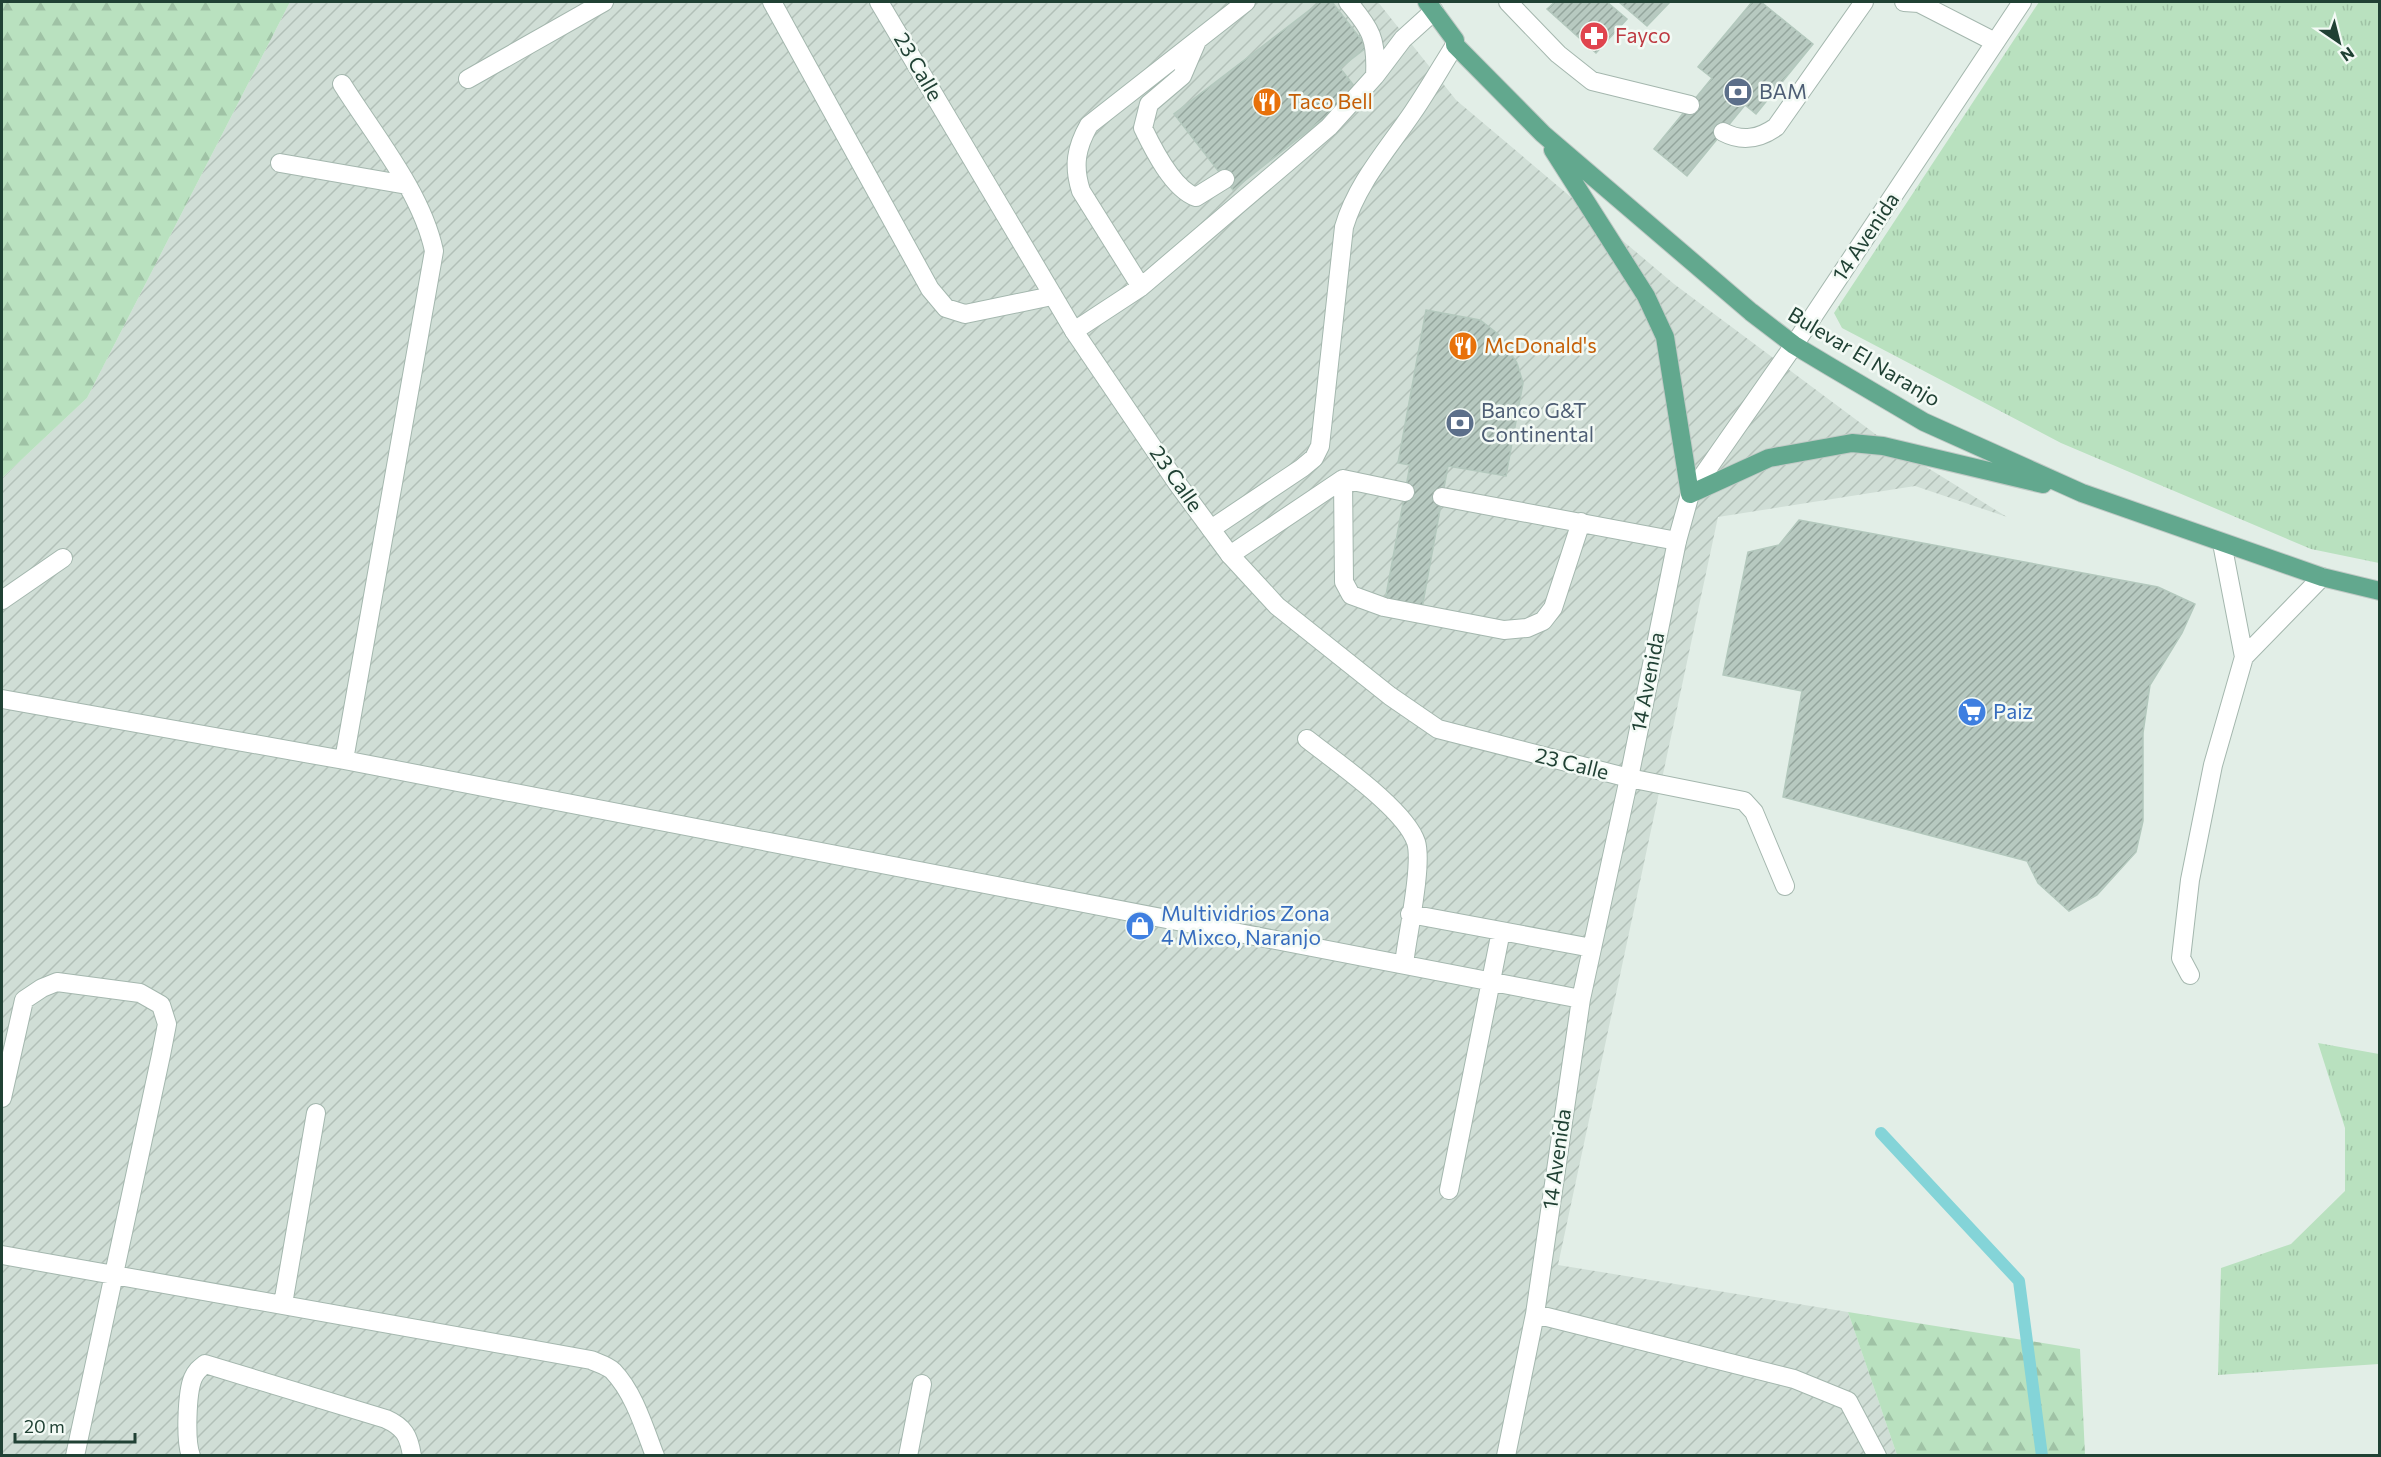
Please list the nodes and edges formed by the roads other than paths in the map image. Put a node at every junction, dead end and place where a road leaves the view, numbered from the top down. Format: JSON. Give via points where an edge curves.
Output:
{"nodes":[{"id":1,"x":603,"y":2,"type":"edge"},
{"id":2,"x":772,"y":2,"type":"edge"},
{"id":3,"x":879,"y":2,"type":"edge"},
{"id":4,"x":1246,"y":2,"type":"edge"},
{"id":5,"x":1348,"y":2,"type":"edge"},
{"id":6,"x":1508,"y":2,"type":"edge"},
{"id":7,"x":1864,"y":2,"type":"edge"},
{"id":8,"x":1904,"y":2,"type":"edge"},
{"id":9,"x":2022,"y":2,"type":"edge"},
{"id":10,"x":1431,"y":7,"type":"edge"},
{"id":11,"x":1198,"y":39,"type":"junction"},
{"id":12,"x":1995,"y":42,"type":"junction"},
{"id":13,"x":1455,"y":45,"type":"junction"},
{"id":14,"x":1375,"y":76,"type":"junction"},
{"id":15,"x":468,"y":79,"type":"dead end"},
{"id":16,"x":342,"y":84,"type":"dead end"},
{"id":17,"x":1690,"y":105,"type":"dead end"},
{"id":18,"x":1329,"y":127,"type":"junction"},
{"id":19,"x":1723,"y":132,"type":"dead end"},
{"id":20,"x":1543,"y":134,"type":"junction"},
{"id":21,"x":1304,"y":136,"type":"dead end"},
{"id":22,"x":279,"y":163,"type":"dead end"},
{"id":23,"x":1225,"y":179,"type":"dead end"},
{"id":24,"x":407,"y":185,"type":"junction"},
{"id":25,"x":1141,"y":287,"type":"junction"},
{"id":26,"x":1052,"y":296,"type":"junction"},
{"id":27,"x":1074,"y":331,"type":"junction"},
{"id":28,"x":1794,"y":345,"type":"junction"},
{"id":29,"x":1343,"y":479,"type":"junction"},
{"id":30,"x":1405,"y":492,"type":"dead end"},
{"id":31,"x":2082,"y":493,"type":"junction"},
{"id":32,"x":1690,"y":494,"type":"junction"},
{"id":33,"x":1442,"y":497,"type":"dead end"},
{"id":34,"x":1581,"y":522,"type":"junction"},
{"id":35,"x":1211,"y":529,"type":"junction"},
{"id":36,"x":1677,"y":541,"type":"junction"},
{"id":37,"x":2222,"y":543,"type":"junction"},
{"id":38,"x":1230,"y":555,"type":"junction"},
{"id":39,"x":63,"y":558,"type":"dead end"},
{"id":40,"x":2322,"y":577,"type":"junction"},
{"id":41,"x":2379,"y":591,"type":"edge"},
{"id":42,"x":2,"y":600,"type":"edge"},
{"id":43,"x":2244,"y":657,"type":"junction"},
{"id":44,"x":2,"y":699,"type":"edge"},
{"id":45,"x":1307,"y":739,"type":"dead end"},
{"id":46,"x":344,"y":760,"type":"junction"},
{"id":47,"x":1629,"y":778,"type":"junction"},
{"id":48,"x":1785,"y":886,"type":"dead end"},
{"id":49,"x":1410,"y":914,"type":"junction"},
{"id":50,"x":1500,"y":931,"type":"junction"},
{"id":51,"x":1592,"y":948,"type":"junction"},
{"id":52,"x":1404,"y":964,"type":"junction"},
{"id":53,"x":2190,"y":975,"type":"dead end"},
{"id":54,"x":1490,"y":983,"type":"junction"},
{"id":55,"x":1581,"y":999,"type":"junction"},
{"id":56,"x":2,"y":1098,"type":"edge"},
{"id":57,"x":316,"y":1113,"type":"dead end"},
{"id":58,"x":1449,"y":1190,"type":"dead end"},
{"id":59,"x":2,"y":1255,"type":"edge"},
{"id":60,"x":112,"y":1274,"type":"junction"},
{"id":61,"x":283,"y":1304,"type":"junction"},
{"id":62,"x":1535,"y":1314,"type":"junction"},
{"id":63,"x":922,"y":1384,"type":"dead end"},
{"id":64,"x":75,"y":1455,"type":"edge"},
{"id":65,"x":191,"y":1455,"type":"edge"},
{"id":66,"x":412,"y":1455,"type":"edge"},
{"id":67,"x":655,"y":1455,"type":"edge"},
{"id":68,"x":908,"y":1455,"type":"edge"},
{"id":69,"x":1506,"y":1455,"type":"edge"},
{"id":70,"x":1877,"y":1455,"type":"edge"}],
"edges":[{"from":1,"to":15,"type":"street"},
{"from":2,"to":26,"type":"street","via":[[930,289],[946,308],[965,314]]},
{"from":3,"to":26,"type":"street","name":"23 Calle"},
{"from":4,"to":11,"type":"street"},
{"from":5,"to":14,"type":"street","via":[[1372,34],[1377,49]]},
{"from":6,"to":17,"type":"street","via":[[1557,54],[1592,81]]},
{"from":7,"to":19,"type":"street","via":[[1776,127],[1750,139]]},
{"from":8,"to":12,"type":"street","via":[[1919,3]]},
{"from":9,"to":12,"type":"street","name":"14 Avenida"},
{"from":10,"to":13,"type":"main road","name":"Bulevar El Naranjo"},
{"from":10,"to":14,"type":"street"},
{"from":11,"to":23,"type":"street","via":[[1182,76],[1149,104],[1143,128],[1155,153],[1186,193],[1197,197]]},
{"from":11,"to":25,"type":"street","via":[[1089,125],[1077,151],[1075,165],[1081,191]]},
{"from":12,"to":28,"type":"street","name":"14 Avenida"},
{"from":13,"to":20,"type":"main road","name":"Bulevar El Naranjo"},
{"from":13,"to":35,"type":"street","via":[[1351,206],[1344,227],[1320,446],[1314,458]]},
{"from":14,"to":18,"type":"street"},
{"from":16,"to":24,"type":"street"},
{"from":18,"to":21,"type":"street"},
{"from":18,"to":25,"type":"street"},
{"from":20,"to":28,"type":"main road","name":"Bulevar El Naranjo"},
{"from":20,"to":32,"type":"main road","via":[[1657,316],[1667,346]]},
{"from":22,"to":24,"type":"street"},
{"from":24,"to":46,"type":"street","via":[[429,226],[434,252]]},
{"from":25,"to":27,"type":"street"},
{"from":26,"to":27,"type":"street","name":"23 Calle"},
{"from":27,"to":35,"type":"street","name":"23 Calle"},
{"from":28,"to":31,"type":"main road","name":"Bulevar El Naranjo","via":[[1924,422]]},
{"from":28,"to":32,"type":"street","name":"14 Avenida"},
{"from":29,"to":30,"type":"street"},
{"from":29,"to":34,"type":"street","via":[[1344,582],[1351,595],[1384,607],[1504,630],[1527,628],[1543,621],[1552,608]]},
{"from":29,"to":38,"type":"street"},
{"from":31,"to":32,"type":"main road","via":[[1883,446],[1852,443],[1769,459]]},
{"from":31,"to":37,"type":"main road","name":"Bulevar El Naranjo"},
{"from":32,"to":36,"type":"street","name":"14 Avenida"},
{"from":33,"to":34,"type":"street"},
{"from":34,"to":36,"type":"street"},
{"from":35,"to":38,"type":"street","name":"23 Calle"},
{"from":36,"to":47,"type":"street","name":"14 Avenida"},
{"from":37,"to":40,"type":"main road","name":"Bulevar El Naranjo"},
{"from":37,"to":43,"type":"street"},
{"from":38,"to":47,"type":"street","name":"23 Calle","via":[[1277,606],[1438,729]]},
{"from":39,"to":42,"type":"street"},
{"from":40,"to":41,"type":"main road","name":"Bulevar El Naranjo"},
{"from":40,"to":43,"type":"street"},
{"from":43,"to":53,"type":"street","via":[[2213,765],[2190,879],[2181,958]]},
{"from":44,"to":46,"type":"street"},
{"from":45,"to":49,"type":"street","via":[[1404,819],[1417,843]]},
{"from":46,"to":52,"type":"street"},
{"from":47,"to":48,"type":"street","name":"23 Calle","via":[[1744,801],[1754,812]]},
{"from":47,"to":51,"type":"street","name":"14 Avenida"},
{"from":49,"to":50,"type":"street"},
{"from":49,"to":52,"type":"street"},
{"from":50,"to":51,"type":"street"},
{"from":50,"to":54,"type":"street"},
{"from":51,"to":55,"type":"street","name":"14 Avenida"},
{"from":52,"to":54,"type":"street"},
{"from":54,"to":55,"type":"street"},
{"from":54,"to":58,"type":"street"},
{"from":55,"to":62,"type":"street","name":"14 Avenida"},
{"from":56,"to":60,"type":"street","via":[[24,1000],[42,988],[57,982],[140,993],[161,1005],[167,1024]]},
{"from":57,"to":61,"type":"street"},
{"from":59,"to":60,"type":"street"},
{"from":60,"to":61,"type":"street"},
{"from":60,"to":64,"type":"street"},
{"from":61,"to":67,"type":"street","via":[[591,1360],[612,1369],[623,1385]]},
{"from":62,"to":69,"type":"street","name":"14 Avenida"},
{"from":62,"to":70,"type":"street","via":[[1794,1379],[1848,1401]]},
{"from":63,"to":68,"type":"street"},
{"from":65,"to":66,"type":"street","via":[[187,1432],[192,1380],[206,1364],[400,1425],[407,1434]]}]}
